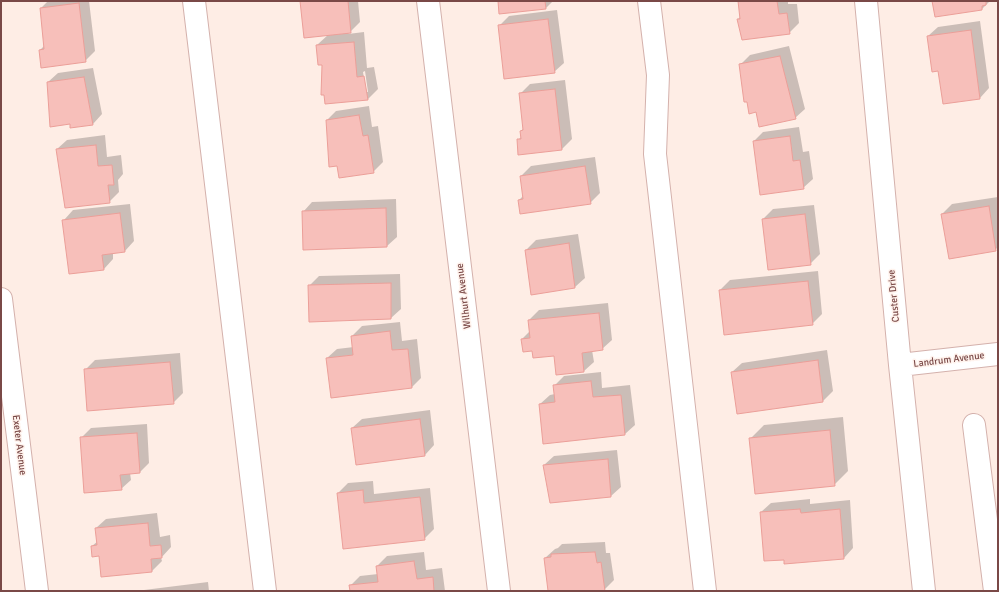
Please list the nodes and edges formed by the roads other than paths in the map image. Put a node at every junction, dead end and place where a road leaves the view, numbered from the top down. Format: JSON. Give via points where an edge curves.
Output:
{"nodes":[{"id":1,"x":194,"y":1,"type":"edge"},
{"id":2,"x":428,"y":1,"type":"edge"},
{"id":3,"x":649,"y":1,"type":"edge"},
{"id":4,"x":866,"y":1,"type":"edge"},
{"id":5,"x":1,"y":299,"type":"edge"},
{"id":6,"x":998,"y":354,"type":"edge"},
{"id":7,"x":900,"y":365,"type":"junction"},
{"id":8,"x":974,"y":425,"type":"dead end"},
{"id":9,"x":37,"y":591,"type":"edge"},
{"id":10,"x":265,"y":591,"type":"edge"},
{"id":11,"x":499,"y":591,"type":"edge"},
{"id":12,"x":705,"y":591,"type":"edge"},
{"id":13,"x":924,"y":591,"type":"edge"},
{"id":14,"x":995,"y":591,"type":"edge"}],
"edges":[{"from":1,"to":10,"type":"street"},
{"from":2,"to":11,"type":"street","name":"Wilhurt Avenue"},
{"from":3,"to":12,"type":"street","via":[[658,76],[656,154]]},
{"from":4,"to":7,"type":"street","name":"Custer Drive"},
{"from":5,"to":9,"type":"street","name":"Exeter Avenue"},
{"from":6,"to":7,"type":"street","name":"Landrum Avenue"},
{"from":7,"to":13,"type":"street","name":"Custer Drive"},
{"from":8,"to":14,"type":"street"}]}
